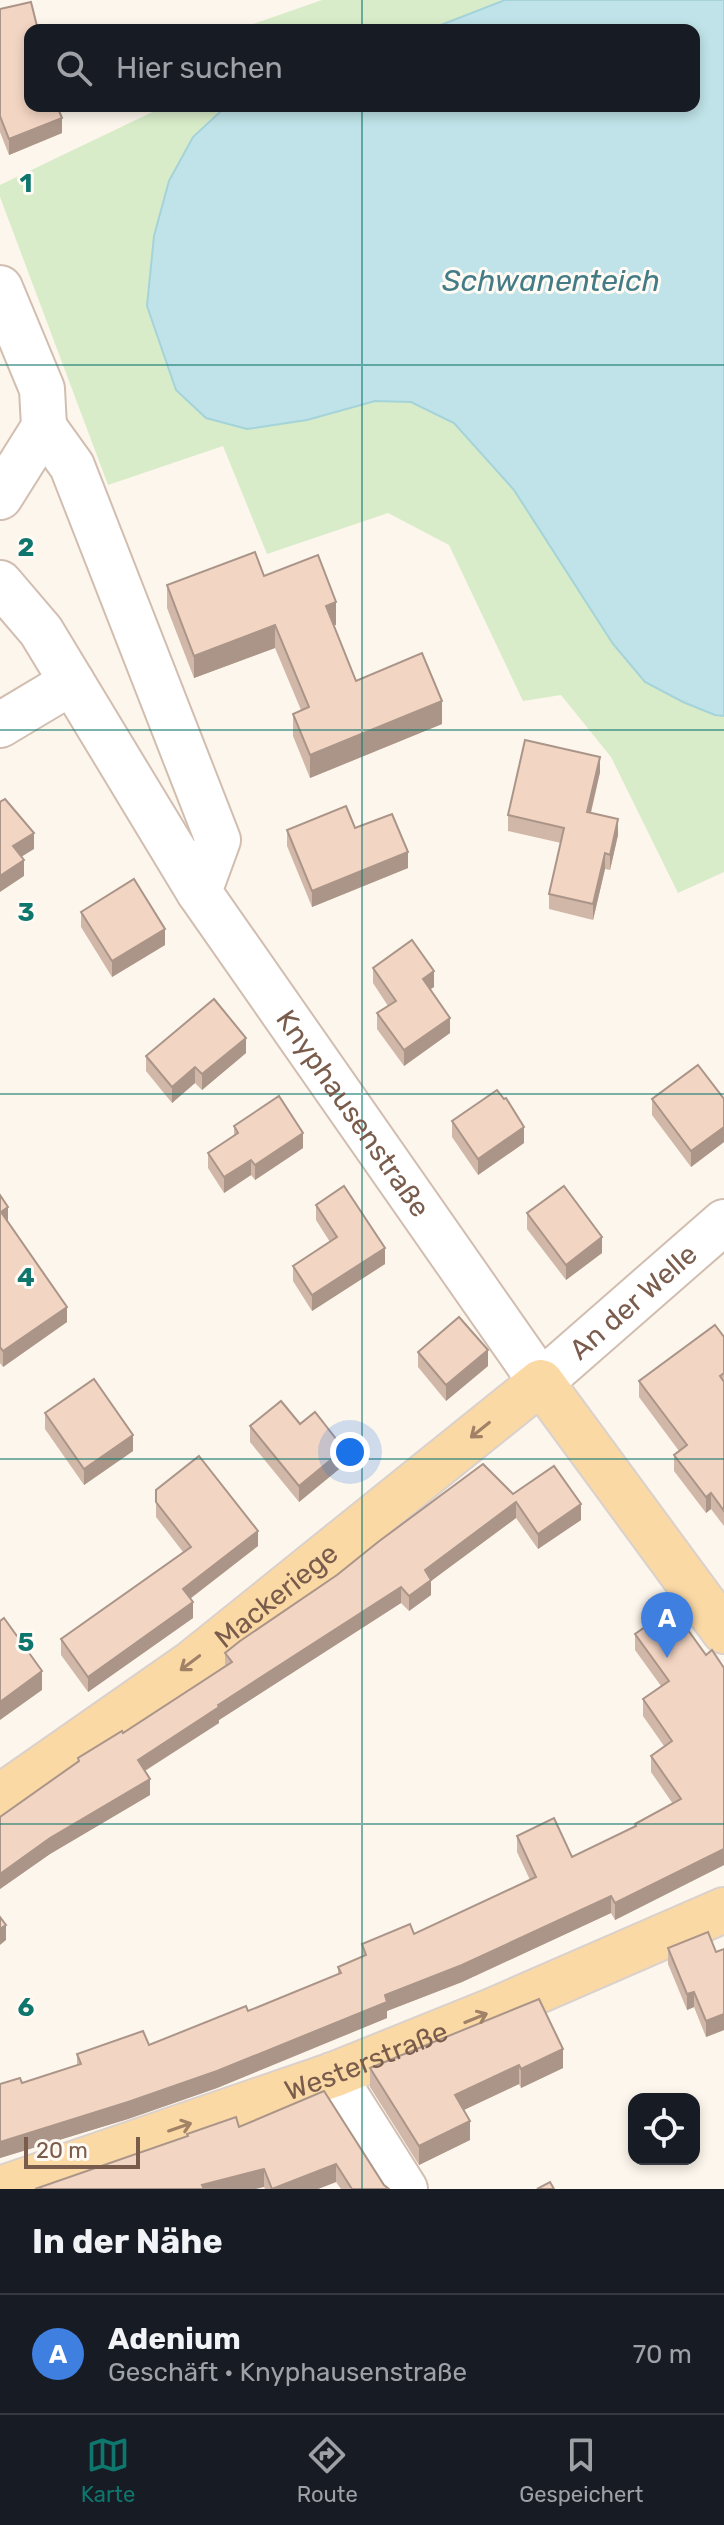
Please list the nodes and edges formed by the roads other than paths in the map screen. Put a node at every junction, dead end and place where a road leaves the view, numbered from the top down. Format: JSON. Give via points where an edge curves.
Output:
{"nodes":[{"id":1,"x":0,"y":288,"type":"edge"},
{"id":2,"x":44,"y":427,"type":"junction"},
{"id":3,"x":0,"y":497,"type":"edge"},
{"id":4,"x":0,"y":583,"type":"edge"},
{"id":5,"x":72,"y":682,"type":"junction"},
{"id":6,"x":0,"y":725,"type":"edge"},
{"id":7,"x":199,"y":892,"type":"junction"},
{"id":8,"x":724,"y":1222,"type":"edge"},
{"id":9,"x":541,"y":1382,"type":"junction"},
{"id":10,"x":724,"y":1631,"type":"edge"},
{"id":11,"x":0,"y":1797,"type":"edge"},
{"id":12,"x":724,"y":1910,"type":"edge"},
{"id":13,"x":333,"y":2075,"type":"junction"},
{"id":14,"x":7,"y":2188,"type":"edge"},
{"id":15,"x":405,"y":2189,"type":"edge"}],
"edges":[{"from":1,"to":2,"type":"street","via":[[42,389]]},
{"from":2,"to":3,"type":"street"},
{"from":2,"to":7,"type":"street","via":[[72,466],[218,840]]},
{"from":4,"to":5,"type":"street","name":"Knyphausenstraße","via":[[41,631]]},
{"from":5,"to":6,"type":"street"},
{"from":5,"to":7,"type":"street","name":"Knyphausenstraße"},
{"from":7,"to":9,"type":"street","name":"Knyphausenstraße"},
{"from":8,"to":9,"type":"street","name":"An der Welle"},
{"from":9,"to":10,"type":"main road","name":"Knyphausenstraße"},
{"from":9,"to":11,"type":"main road","name":"Mackeriege","one_way":true,"via":[[192,1663]]},
{"from":13,"to":12,"type":"main road","name":"Westerstraße","one_way":true},
{"from":14,"to":13,"type":"main road","name":"Westerstraße","one_way":true},
{"from":13,"to":15,"type":"street"}]}
